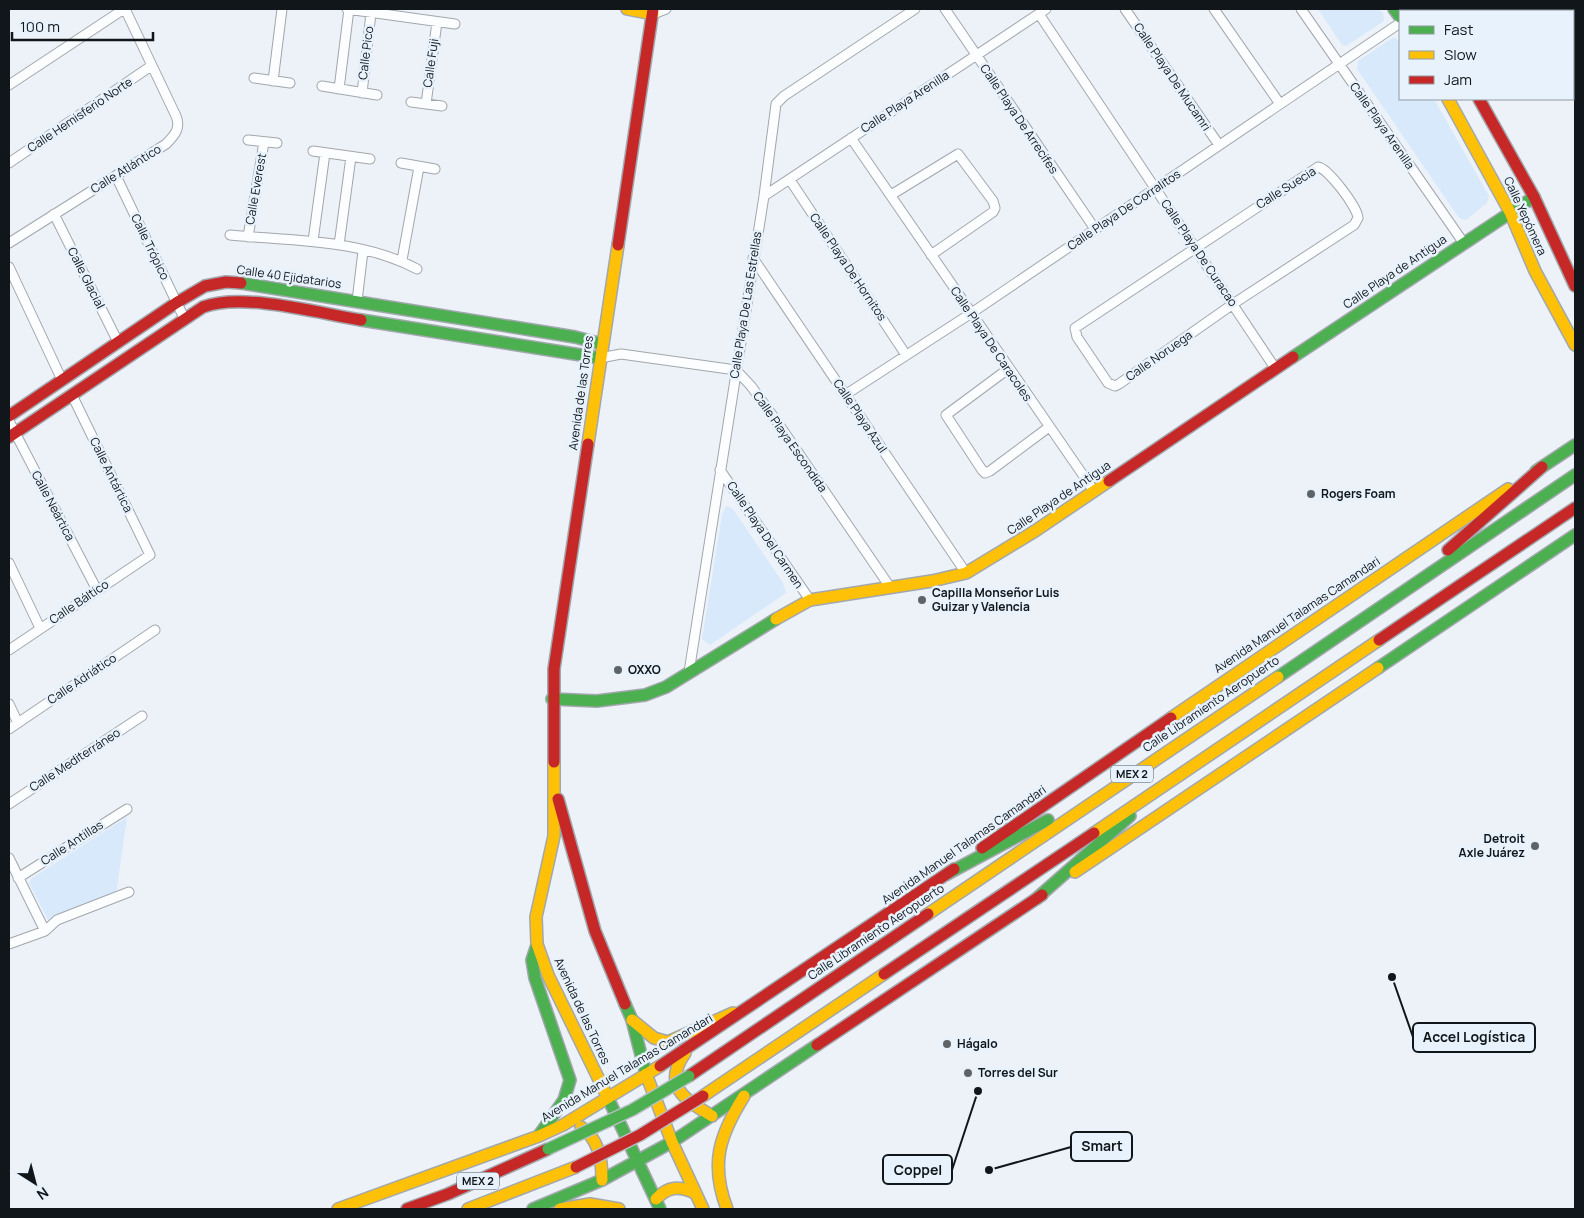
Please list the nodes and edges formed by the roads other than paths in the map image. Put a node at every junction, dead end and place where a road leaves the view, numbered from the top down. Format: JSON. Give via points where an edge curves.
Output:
{"nodes":[{"id":1,"x":124,"y":9,"type":"edge"},
{"id":2,"x":282,"y":9,"type":"edge"},
{"id":3,"x":348,"y":9,"type":"edge"},
{"id":4,"x":627,"y":9,"type":"edge"},
{"id":5,"x":666,"y":9,"type":"edge"},
{"id":6,"x":916,"y":9,"type":"edge"},
{"id":7,"x":945,"y":9,"type":"edge"},
{"id":8,"x":1126,"y":9,"type":"edge"},
{"id":9,"x":1214,"y":9,"type":"edge"},
{"id":10,"x":1301,"y":9,"type":"edge"},
{"id":11,"x":653,"y":11,"type":"edge"},
{"id":12,"x":1042,"y":11,"type":"edge"},
{"id":13,"x":403,"y":13,"type":"edge"},
{"id":14,"x":371,"y":14,"type":"junction"},
{"id":15,"x":437,"y":22,"type":"junction"},
{"id":16,"x":1399,"y":23,"type":"edge"},
{"id":17,"x":454,"y":24,"type":"dead end"},
{"id":18,"x":976,"y":56,"type":"junction"},
{"id":19,"x":1339,"y":65,"type":"junction"},
{"id":20,"x":151,"y":66,"type":"junction"},
{"id":21,"x":254,"y":78,"type":"dead end"},
{"id":22,"x":272,"y":81,"type":"junction"},
{"id":23,"x":290,"y":84,"type":"dead end"},
{"id":24,"x":9,"y":85,"type":"edge"},
{"id":25,"x":322,"y":86,"type":"dead end"},
{"id":26,"x":338,"y":89,"type":"junction"},
{"id":27,"x":362,"y":93,"type":"junction"},
{"id":28,"x":376,"y":95,"type":"dead end"},
{"id":29,"x":1449,"y":100,"type":"edge"},
{"id":30,"x":1480,"y":100,"type":"edge"},
{"id":31,"x":411,"y":102,"type":"dead end"},
{"id":32,"x":426,"y":104,"type":"junction"},
{"id":33,"x":1280,"y":104,"type":"junction"},
{"id":34,"x":442,"y":106,"type":"dead end"},
{"id":35,"x":851,"y":138,"type":"junction"},
{"id":36,"x":248,"y":140,"type":"dead end"},
{"id":37,"x":264,"y":142,"type":"junction"},
{"id":38,"x":277,"y":143,"type":"dead end"},
{"id":39,"x":1219,"y":145,"type":"junction"},
{"id":40,"x":313,"y":150,"type":"dead end"},
{"id":41,"x":325,"y":153,"type":"junction"},
{"id":42,"x":351,"y":157,"type":"junction"},
{"id":43,"x":370,"y":160,"type":"dead end"},
{"id":44,"x":9,"y":163,"type":"edge"},
{"id":45,"x":401,"y":163,"type":"dead end"},
{"id":46,"x":419,"y":167,"type":"junction"},
{"id":47,"x":435,"y":169,"type":"dead end"},
{"id":48,"x":116,"y":176,"type":"junction"},
{"id":49,"x":790,"y":180,"type":"junction"},
{"id":50,"x":1155,"y":188,"type":"junction"},
{"id":51,"x":891,"y":195,"type":"junction"},
{"id":52,"x":764,"y":196,"type":"junction"},
{"id":53,"x":1534,"y":198,"type":"junction"},
{"id":54,"x":1510,"y":212,"type":"junction"},
{"id":55,"x":54,"y":214,"type":"junction"},
{"id":56,"x":1095,"y":229,"type":"junction"},
{"id":57,"x":230,"y":235,"type":"dead end"},
{"id":58,"x":248,"y":237,"type":"junction"},
{"id":59,"x":313,"y":241,"type":"junction"},
{"id":60,"x":1463,"y":242,"type":"junction"},
{"id":61,"x":9,"y":244,"type":"edge"},
{"id":62,"x":339,"y":245,"type":"junction"},
{"id":63,"x":1196,"y":247,"type":"junction"},
{"id":64,"x":363,"y":251,"type":"junction"},
{"id":65,"x":931,"y":254,"type":"junction"},
{"id":66,"x":753,"y":258,"type":"junction"},
{"id":67,"x":402,"y":260,"type":"junction"},
{"id":68,"x":9,"y":267,"type":"edge"},
{"id":69,"x":417,"y":269,"type":"dead end"},
{"id":70,"x":12,"y":283,"type":"edge"},
{"id":71,"x":1575,"y":286,"type":"edge"},
{"id":72,"x":357,"y":300,"type":"junction"},
{"id":73,"x":176,"y":302,"type":"junction"},
{"id":74,"x":1233,"y":304,"type":"junction"},
{"id":75,"x":970,"y":314,"type":"junction"},
{"id":76,"x":184,"y":318,"type":"junction"},
{"id":77,"x":118,"y":342,"type":"junction"},
{"id":78,"x":602,"y":344,"type":"junction"},
{"id":79,"x":1575,"y":345,"type":"edge"},
{"id":80,"x":621,"y":354,"type":"junction"},
{"id":81,"x":906,"y":355,"type":"junction"},
{"id":82,"x":600,"y":358,"type":"junction"},
{"id":83,"x":1276,"y":368,"type":"junction"},
{"id":84,"x":1008,"y":369,"type":"junction"},
{"id":85,"x":736,"y":370,"type":"junction"},
{"id":86,"x":62,"y":380,"type":"junction"},
{"id":87,"x":72,"y":395,"type":"junction"},
{"id":88,"x":845,"y":395,"type":"junction"},
{"id":89,"x":9,"y":416,"type":"edge"},
{"id":90,"x":9,"y":421,"type":"edge"},
{"id":91,"x":1049,"y":427,"type":"junction"},
{"id":92,"x":12,"y":435,"type":"edge"},
{"id":93,"x":1575,"y":445,"type":"edge"},
{"id":94,"x":1542,"y":467,"type":"junction"},
{"id":95,"x":720,"y":470,"type":"junction"},
{"id":96,"x":1575,"y":474,"type":"edge"},
{"id":97,"x":1094,"y":492,"type":"junction"},
{"id":98,"x":1575,"y":508,"type":"edge"},
{"id":99,"x":1575,"y":535,"type":"edge"},
{"id":100,"x":150,"y":555,"type":"joint"},
{"id":101,"x":9,"y":563,"type":"edge"},
{"id":102,"x":966,"y":573,"type":"junction"},
{"id":103,"x":890,"y":587,"type":"junction"},
{"id":104,"x":97,"y":590,"type":"junction"},
{"id":105,"x":1397,"y":594,"type":"junction"},
{"id":106,"x":810,"y":600,"type":"junction"},
{"id":107,"x":40,"y":628,"type":"junction"},
{"id":108,"x":156,"y":630,"type":"dead end"},
{"id":109,"x":9,"y":650,"type":"edge"},
{"id":110,"x":689,"y":672,"type":"junction"},
{"id":111,"x":552,"y":699,"type":"junction"},
{"id":112,"x":9,"y":704,"type":"edge"},
{"id":113,"x":142,"y":716,"type":"dead end"},
{"id":114,"x":18,"y":723,"type":"junction"},
{"id":115,"x":9,"y":729,"type":"edge"},
{"id":116,"x":1125,"y":779,"type":"junction"},
{"id":117,"x":554,"y":782,"type":"junction"},
{"id":118,"x":1150,"y":794,"type":"junction"},
{"id":119,"x":9,"y":804,"type":"edge"},
{"id":120,"x":126,"y":809,"type":"dead end"},
{"id":121,"x":9,"y":858,"type":"edge"},
{"id":122,"x":947,"y":874,"type":"junction"},
{"id":123,"x":18,"y":878,"type":"junction"},
{"id":124,"x":129,"y":892,"type":"dead end"},
{"id":125,"x":1036,"y":899,"type":"junction"},
{"id":126,"x":45,"y":931,"type":"junction"},
{"id":127,"x":9,"y":944,"type":"edge"},
{"id":128,"x":537,"y":945,"type":"junction"},
{"id":129,"x":754,"y":1006,"type":"junction"},
{"id":130,"x":632,"y":1020,"type":"junction"},
{"id":131,"x":688,"y":1049,"type":"junction"},
{"id":132,"x":646,"y":1074,"type":"junction"},
{"id":133,"x":607,"y":1096,"type":"junction"},
{"id":134,"x":744,"y":1096,"type":"junction"},
{"id":135,"x":712,"y":1116,"type":"junction"},
{"id":136,"x":563,"y":1125,"type":"junction"},
{"id":137,"x":539,"y":1136,"type":"junction"},
{"id":138,"x":672,"y":1142,"type":"junction"},
{"id":139,"x":638,"y":1162,"type":"junction"},
{"id":140,"x":602,"y":1180,"type":"junction"},
{"id":141,"x":695,"y":1193,"type":"junction"},
{"id":142,"x":658,"y":1204,"type":"edge"},
{"id":143,"x":338,"y":1209,"type":"edge"},
{"id":144,"x":407,"y":1209,"type":"edge"},
{"id":145,"x":468,"y":1209,"type":"edge"},
{"id":146,"x":532,"y":1209,"type":"edge"},
{"id":147,"x":560,"y":1209,"type":"edge"},
{"id":148,"x":619,"y":1209,"type":"edge"},
{"id":149,"x":702,"y":1209,"type":"edge"},
{"id":150,"x":727,"y":1209,"type":"edge"}],
"edges":[{"from":1,"to":20,"type":"street","name":"Calle Atlántico"},
{"from":1,"to":24,"type":"street"},
{"from":2,"to":22,"type":"street"},
{"from":3,"to":14,"type":"street"},
{"from":3,"to":26,"type":"street"},
{"from":4,"to":11,"type":"main road"},
{"from":5,"to":11,"type":"street"},
{"from":6,"to":52,"type":"street","name":"Calle Playa De Las Estrellas","via":[[778,101]]},
{"from":7,"to":18,"type":"street","name":"Calle Playa De Arrecifes"},
{"from":8,"to":39,"type":"street","name":"Calle Playa De Mucamri"},
{"from":9,"to":33,"type":"street"},
{"from":10,"to":19,"type":"street","name":"Calle Playa Arenilla"},
{"from":11,"to":78,"type":"main road","name":"Avenida de las Torres"},
{"from":12,"to":18,"type":"street","name":"Calle Playa Arenilla"},
{"from":12,"to":50,"type":"street","name":"Calle Playa De Curacao"},
{"from":13,"to":14,"type":"street"},
{"from":13,"to":15,"type":"street"},
{"from":14,"to":27,"type":"street","name":"Calle Pico"},
{"from":15,"to":17,"type":"street"},
{"from":15,"to":32,"type":"street","name":"Calle Fuji"},
{"from":16,"to":19,"type":"street","name":"Calle Playa De Corralitos"},
{"from":18,"to":35,"type":"street","name":"Calle Playa Arenilla"},
{"from":18,"to":56,"type":"street","name":"Calle Playa De Arrecifes"},
{"from":19,"to":33,"type":"street","name":"Calle Playa De Corralitos"},
{"from":19,"to":60,"type":"street","name":"Calle Playa Arenilla"},
{"from":20,"to":44,"type":"street","name":"Calle Hemisferio Norte"},
{"from":20,"to":48,"type":"street","name":"Calle Atlántico","via":[[176,116],[177,131],[166,144]]},
{"from":21,"to":22,"type":"street"},
{"from":22,"to":23,"type":"street"},
{"from":25,"to":26,"type":"street"},
{"from":26,"to":27,"type":"street"},
{"from":27,"to":28,"type":"street"},
{"from":29,"to":54,"type":"main road","name":"Calle Yepómera"},
{"from":30,"to":53,"type":"main road","name":"Calle Yepómera"},
{"from":31,"to":32,"type":"street"},
{"from":32,"to":34,"type":"street"},
{"from":33,"to":39,"type":"street","name":"Calle Playa De Corralitos"},
{"from":35,"to":49,"type":"street","name":"Calle Playa Arenilla"},
{"from":35,"to":51,"type":"street","name":"Calle Playa De Caracoles"},
{"from":36,"to":37,"type":"street"},
{"from":37,"to":38,"type":"street"},
{"from":37,"to":58,"type":"street","name":"Calle Everest"},
{"from":39,"to":50,"type":"street","name":"Calle Playa De Corralitos"},
{"from":40,"to":41,"type":"street"},
{"from":41,"to":42,"type":"street"},
{"from":41,"to":59,"type":"street"},
{"from":42,"to":43,"type":"street"},
{"from":42,"to":62,"type":"street"},
{"from":45,"to":46,"type":"street"},
{"from":46,"to":47,"type":"street"},
{"from":46,"to":67,"type":"street"},
{"from":48,"to":55,"type":"street","name":"Calle Atlántico"},
{"from":48,"to":73,"type":"street","name":"Calle Trópico"},
{"from":49,"to":52,"type":"street","name":"Calle Playa Arenilla"},
{"from":49,"to":81,"type":"street","name":"Calle Playa De Hornitos"},
{"from":50,"to":56,"type":"street","name":"Calle Playa De Corralitos"},
{"from":50,"to":63,"type":"street","name":"Calle Playa De Curacao"},
{"from":51,"to":65,"type":"street","name":"Calle Playa De Caracoles"},
{"from":51,"to":65,"type":"street","via":[[958,154],[993,201],[995,208],[989,215]]},
{"from":52,"to":66,"type":"street","name":"Calle Playa De Las Estrellas"},
{"from":53,"to":54,"type":"main road","name":"Calle Playa de Antigua"},
{"from":53,"to":71,"type":"main road","name":"Calle Yepómera"},
{"from":54,"to":60,"type":"main road","name":"Calle Playa de Antigua"},
{"from":54,"to":79,"type":"main road","name":"Calle Yepómera","via":[[1535,271]]},
{"from":55,"to":61,"type":"street","name":"Calle Atlántico"},
{"from":55,"to":77,"type":"street","name":"Calle Glacial"},
{"from":56,"to":75,"type":"street","name":"Calle Playa De Corralitos"},
{"from":57,"to":58,"type":"street"},
{"from":58,"to":59,"type":"street"},
{"from":59,"to":62,"type":"street"},
{"from":60,"to":83,"type":"main road","name":"Calle Playa de Antigua"},
{"from":62,"to":64,"type":"street"},
{"from":63,"to":74,"type":"street","name":"Calle Playa De Curacao"},
{"from":63,"to":74,"type":"street","name":"Calle Noruega","via":[[1084,321],[1075,328],[1077,337],[1108,383],[1115,386]]},
{"from":63,"to":74,"type":"street","name":"Calle Suecia","via":[[1318,167],[1328,172],[1355,209],[1358,218],[1354,225]]},
{"from":64,"to":67,"type":"street"},
{"from":64,"to":72,"type":"street"},
{"from":65,"to":75,"type":"street","name":"Calle Playa De Caracoles"},
{"from":66,"to":85,"type":"street","name":"Calle Playa De Las Estrellas"},
{"from":66,"to":88,"type":"street","name":"Calle Playa Azul"},
{"from":67,"to":69,"type":"street"},
{"from":68,"to":70,"type":"street"},
{"from":70,"to":86,"type":"street"},
{"from":72,"to":73,"type":"main road","name":"Calle 40 Ejidatarios","via":[[226,282],[205,286]]},
{"from":72,"to":78,"type":"main road","name":"Calle 40 Ejidatarios"},
{"from":73,"to":76,"type":"street","name":"Calle Trópico"},
{"from":73,"to":77,"type":"main road","name":"Calle 40 Ejidatarios"},
{"from":74,"to":83,"type":"street","name":"Calle Playa De Curacao"},
{"from":75,"to":81,"type":"street","name":"Calle Playa De Corralitos"},
{"from":75,"to":84,"type":"street","name":"Calle Playa De Caracoles"},
{"from":76,"to":82,"type":"main road","via":[[216,302],[250,302]]},
{"from":76,"to":87,"type":"main road"},
{"from":77,"to":86,"type":"main road","name":"Calle 40 Ejidatarios"},
{"from":78,"to":80,"type":"street"},
{"from":78,"to":82,"type":"main road","name":"Avenida de las Torres"},
{"from":80,"to":82,"type":"street"},
{"from":80,"to":85,"type":"street"},
{"from":81,"to":88,"type":"street","name":"Calle Playa De Corralitos"},
{"from":82,"to":111,"type":"main road","name":"Avenida de las Torres"},
{"from":83,"to":97,"type":"main road","name":"Calle Playa de Antigua"},
{"from":84,"to":91,"type":"street","name":"Calle Playa De Caracoles"},
{"from":84,"to":91,"type":"street","via":[[946,416],[982,470],[985,473],[990,471]]},
{"from":85,"to":95,"type":"street","name":"Calle Playa De Las Estrellas"},
{"from":85,"to":103,"type":"street","name":"Calle Playa Escondida","via":[[778,423]]},
{"from":86,"to":89,"type":"main road","name":"Calle 40 Ejidatarios"},
{"from":87,"to":92,"type":"main road"},
{"from":87,"to":100,"type":"street","name":"Calle Antártica"},
{"from":88,"to":102,"type":"street","name":"Calle Playa Azul"},
{"from":90,"to":92,"type":"street","name":"Calle Neártica"},
{"from":91,"to":97,"type":"street","name":"Calle Playa De Caracoles"},
{"from":92,"to":104,"type":"street","name":"Calle Neártica"},
{"from":93,"to":94,"type":"main road","name":"Avenida Manuel Talamas Camandari"},
{"from":94,"to":105,"type":"main road"},
{"from":94,"to":122,"type":"main road","name":"Avenida Manuel Talamas Camandari","via":[[1294,633]]},
{"from":95,"to":106,"type":"street","name":"Calle Playa Del Carmen"},
{"from":95,"to":110,"type":"street","name":"Calle Playa De Las Estrellas"},
{"from":96,"to":105,"type":"main road","name":"Calle Libramiento Aeropuerto","number":"MEX 2"},
{"from":97,"to":102,"type":"main road","name":"Calle Playa de Antigua"},
{"from":98,"to":118,"type":"main road","number":"MEX 2"},
{"from":99,"to":125,"type":"main road"},
{"from":100,"to":104,"type":"street","name":"Calle Báltico"},
{"from":101,"to":107,"type":"street"},
{"from":102,"to":103,"type":"main road","name":"Calle Playa de Antigua"},
{"from":103,"to":106,"type":"main road","name":"Calle Playa de Antigua"},
{"from":104,"to":107,"type":"street","name":"Calle Báltico"},
{"from":105,"to":116,"type":"main road","name":"Calle Libramiento Aeropuerto","number":"MEX 2"},
{"from":106,"to":110,"type":"main road","name":"Calle Playa de Antigua"},
{"from":107,"to":109,"type":"street","name":"Calle Báltico"},
{"from":108,"to":114,"type":"street","name":"Calle Adriático"},
{"from":110,"to":111,"type":"main road","name":"Calle Playa de Antigua","via":[[666,687],[623,699]]},
{"from":111,"to":117,"type":"main road","name":"Avenida de las Torres"},
{"from":112,"to":114,"type":"street"},
{"from":113,"to":119,"type":"street","name":"Calle Mediterráneo"},
{"from":114,"to":115,"type":"street","name":"Calle Adriático"},
{"from":116,"to":122,"type":"main road"},
{"from":116,"to":144,"type":"main road","name":"Calle Libramiento Aeropuerto","number":"MEX 2","bridge":true,"via":[[689,1076],[632,1110],[448,1194]]},
{"from":117,"to":128,"type":"main road","name":"Avenida de las Torres","via":[[552,852],[536,917]]},
{"from":117,"to":130,"type":"main road","name":"Avenida de las Torres","via":[[592,922]]},
{"from":118,"to":125,"type":"main road","via":[[1121,826]]},
{"from":118,"to":145,"type":"main road","number":"MEX 2","bridge":true,"via":[[703,1096],[640,1135],[576,1167]]},
{"from":120,"to":123,"type":"street","name":"Calle Antillas"},
{"from":121,"to":123,"type":"street"},
{"from":122,"to":129,"type":"main road","name":"Avenida Manuel Talamas Camandari"},
{"from":123,"to":126,"type":"street"},
{"from":124,"to":126,"type":"street","via":[[57,920]]},
{"from":125,"to":134,"type":"main road"},
{"from":126,"to":127,"type":"street"},
{"from":128,"to":133,"type":"main road","name":"Avenida de las Torres"},
{"from":128,"to":137,"type":"main road","via":[[532,960],[535,978],[570,1080],[564,1100]]},
{"from":129,"to":130,"type":"main road","via":[[709,1022],[668,1042],[654,1038]]},
{"from":129,"to":131,"type":"main road","name":"Avenida Manuel Talamas Camandari"},
{"from":130,"to":132,"type":"main road","name":"Avenida de las Torres"},
{"from":131,"to":132,"type":"main road","name":"Avenida Manuel Talamas Camandari"},
{"from":131,"to":135,"type":"main road","via":[[675,1071],[675,1082]]},
{"from":132,"to":133,"type":"main road","name":"Avenida Manuel Talamas Camandari"},
{"from":132,"to":138,"type":"main road","name":"Avenida de las Torres"},
{"from":133,"to":136,"type":"main road","name":"Avenida Manuel Talamas Camandari"},
{"from":133,"to":139,"type":"main road","name":"Avenida de las Torres"},
{"from":134,"to":135,"type":"main road"},
{"from":134,"to":150,"type":"main road","via":[[727,1123],[718,1151],[717,1181]]},
{"from":135,"to":138,"type":"main road"},
{"from":136,"to":137,"type":"main road","name":"Avenida Manuel Talamas Camandari"},
{"from":136,"to":140,"type":"main road","via":[[580,1126],[588,1132],[602,1164]]},
{"from":137,"to":143,"type":"main road","name":"Avenida Manuel Talamas Camandari"},
{"from":138,"to":139,"type":"main road"},
{"from":138,"to":141,"type":"main road","name":"Avenida de las Torres"},
{"from":139,"to":140,"type":"main road"},
{"from":139,"to":142,"type":"main road","name":"Avenida de las Torres"},
{"from":140,"to":146,"type":"main road"},
{"from":141,"to":142,"type":"main road","via":[[673,1186],[664,1190]]},
{"from":141,"to":149,"type":"main road","name":"Avenida de las Torres"},
{"from":147,"to":148,"type":"main road","via":[[590,1204]]}]}
